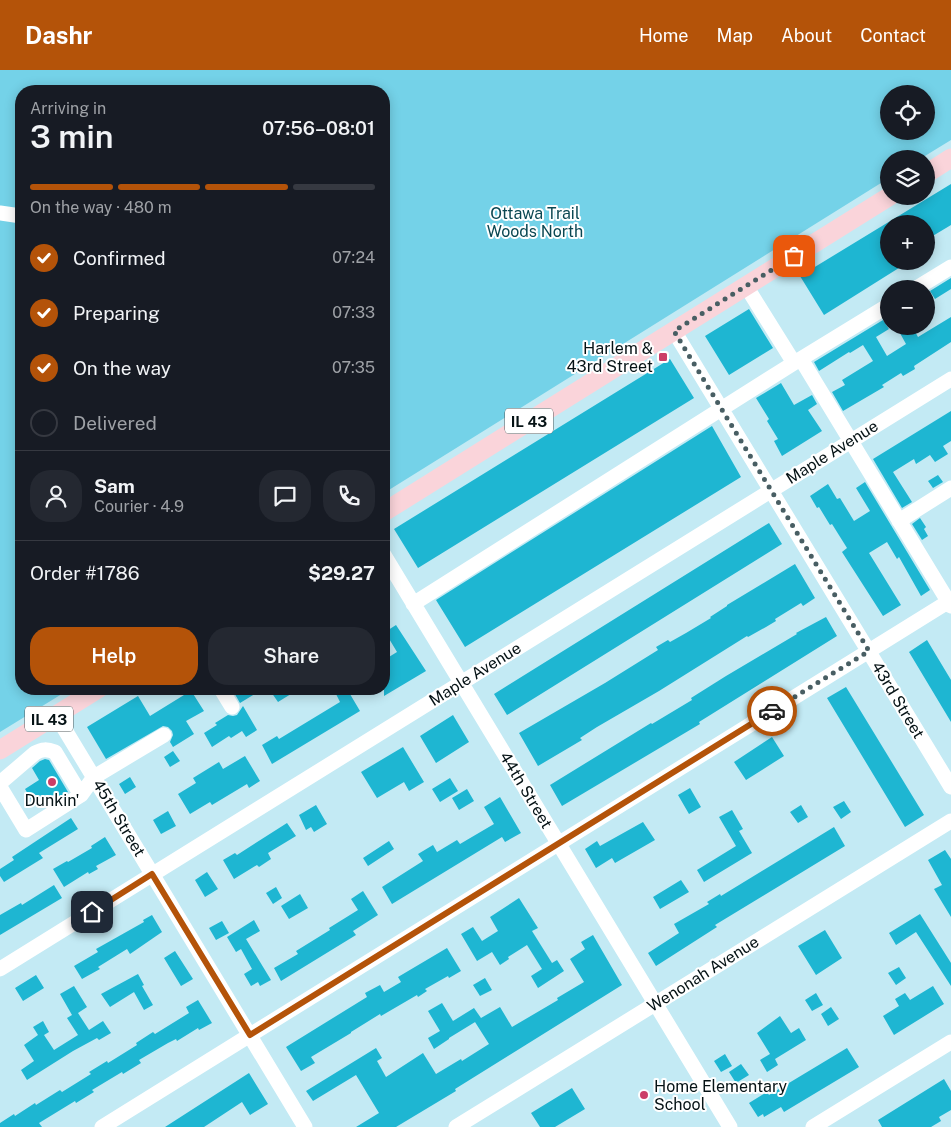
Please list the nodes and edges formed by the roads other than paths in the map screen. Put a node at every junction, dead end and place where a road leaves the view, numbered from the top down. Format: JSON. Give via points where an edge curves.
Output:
{"nodes":[{"id":1,"x":951,"y":158,"type":"edge"},
{"id":2,"x":935,"y":168,"type":"edge"},
{"id":3,"x":880,"y":202,"type":"edge"},
{"id":4,"x":0,"y":213,"type":"edge"},
{"id":5,"x":15,"y":215,"type":"edge"},
{"id":6,"x":951,"y":267,"type":"edge"},
{"id":7,"x":930,"y":280,"type":"edge"},
{"id":8,"x":746,"y":286,"type":"junction"},
{"id":9,"x":880,"y":311,"type":"edge"},
{"id":10,"x":674,"y":331,"type":"junction"},
{"id":11,"x":798,"y":361,"type":"junction"},
{"id":12,"x":951,"y":379,"type":"edge"},
{"id":13,"x":722,"y":409,"type":"junction"},
{"id":14,"x":851,"y":441,"type":"junction"},
{"id":15,"x":951,"y":488,"type":"edge"},
{"id":16,"x":771,"y":490,"type":"junction"},
{"id":17,"x":390,"y":508,"type":"edge"},
{"id":18,"x":899,"y":521,"type":"junction"},
{"id":19,"x":390,"y":565,"type":"edge"},
{"id":20,"x":950,"y":603,"type":"edge"},
{"id":21,"x":414,"y":604,"type":"junction"},
{"id":22,"x":869,"y":651,"type":"junction"},
{"id":23,"x":461,"y":683,"type":"junction"},
{"id":24,"x":88,"y":695,"type":"edge"},
{"id":25,"x":225,"y":695,"type":"edge"},
{"id":26,"x":232,"y":707,"type":"dead end"},
{"id":27,"x":56,"y":715,"type":"junction"},
{"id":28,"x":164,"y":735,"type":"dead end"},
{"id":29,"x":0,"y":750,"type":"edge"},
{"id":30,"x":94,"y":777,"type":"junction"},
{"id":31,"x":0,"y":783,"type":"edge"},
{"id":32,"x":0,"y":787,"type":"edge"},
{"id":33,"x":951,"y":787,"type":"edge"},
{"id":34,"x":81,"y":795,"type":"junction"},
{"id":35,"x":951,"y":821,"type":"edge"},
{"id":36,"x":559,"y":844,"type":"junction"},
{"id":37,"x":152,"y":874,"type":"junction"},
{"id":38,"x":0,"y":969,"type":"edge"},
{"id":39,"x":656,"y":1004,"type":"junction"},
{"id":40,"x":250,"y":1035,"type":"junction"},
{"id":41,"x":951,"y":1042,"type":"edge"},
{"id":42,"x":102,"y":1127,"type":"edge"},
{"id":43,"x":305,"y":1127,"type":"edge"},
{"id":44,"x":456,"y":1127,"type":"edge"},
{"id":45,"x":730,"y":1127,"type":"edge"},
{"id":46,"x":813,"y":1127,"type":"edge"}],
"edges":[{"from":1,"to":2,"type":"main road"},
{"from":3,"to":8,"type":"main road","number":"IL 43"},
{"from":4,"to":5,"type":"street"},
{"from":6,"to":7,"type":"street"},
{"from":8,"to":10,"type":"main road","number":"IL 43"},
{"from":8,"to":11,"type":"street"},
{"from":9,"to":11,"type":"street"},
{"from":10,"to":13,"type":"street","name":"43rd Street"},
{"from":10,"to":17,"type":"main road","number":"IL 43"},
{"from":11,"to":13,"type":"street"},
{"from":11,"to":14,"type":"street"},
{"from":12,"to":14,"type":"street","name":"Maple Avenue"},
{"from":13,"to":16,"type":"street","name":"43rd Street"},
{"from":13,"to":21,"type":"street"},
{"from":14,"to":16,"type":"street","name":"Maple Avenue"},
{"from":14,"to":18,"type":"street"},
{"from":15,"to":18,"type":"street"},
{"from":16,"to":22,"type":"street","name":"43rd Street"},
{"from":16,"to":23,"type":"street","name":"Maple Avenue"},
{"from":18,"to":20,"type":"street"},
{"from":19,"to":21,"type":"street","name":"44th Street"},
{"from":20,"to":22,"type":"street"},
{"from":21,"to":23,"type":"street","name":"44th Street"},
{"from":22,"to":33,"type":"street","name":"43rd Street"},
{"from":22,"to":36,"type":"street"},
{"from":23,"to":36,"type":"street","name":"44th Street"},
{"from":23,"to":37,"type":"street","name":"Maple Avenue"},
{"from":24,"to":27,"type":"main road","number":"IL 43"},
{"from":25,"to":26,"type":"street"},
{"from":27,"to":29,"type":"main road","number":"IL 43"},
{"from":27,"to":30,"type":"street","name":"45th Street"},
{"from":28,"to":30,"type":"street"},
{"from":30,"to":34,"type":"street"},
{"from":30,"to":37,"type":"street","name":"45th Street"},
{"from":31,"to":34,"type":"street","via":[[35,753],[48,749],[54,752]]},
{"from":32,"to":34,"type":"street","via":[[26,830]]},
{"from":35,"to":39,"type":"street","name":"Wenonah Avenue"},
{"from":36,"to":39,"type":"street","name":"44th Street"},
{"from":36,"to":40,"type":"street"},
{"from":37,"to":38,"type":"street","name":"Maple Avenue"},
{"from":37,"to":40,"type":"street","name":"45th Street"},
{"from":39,"to":44,"type":"street","name":"Wenonah Avenue"},
{"from":39,"to":45,"type":"street","name":"44th Street"},
{"from":40,"to":42,"type":"street"},
{"from":40,"to":43,"type":"street","name":"45th Street"},
{"from":41,"to":46,"type":"street"}]}
